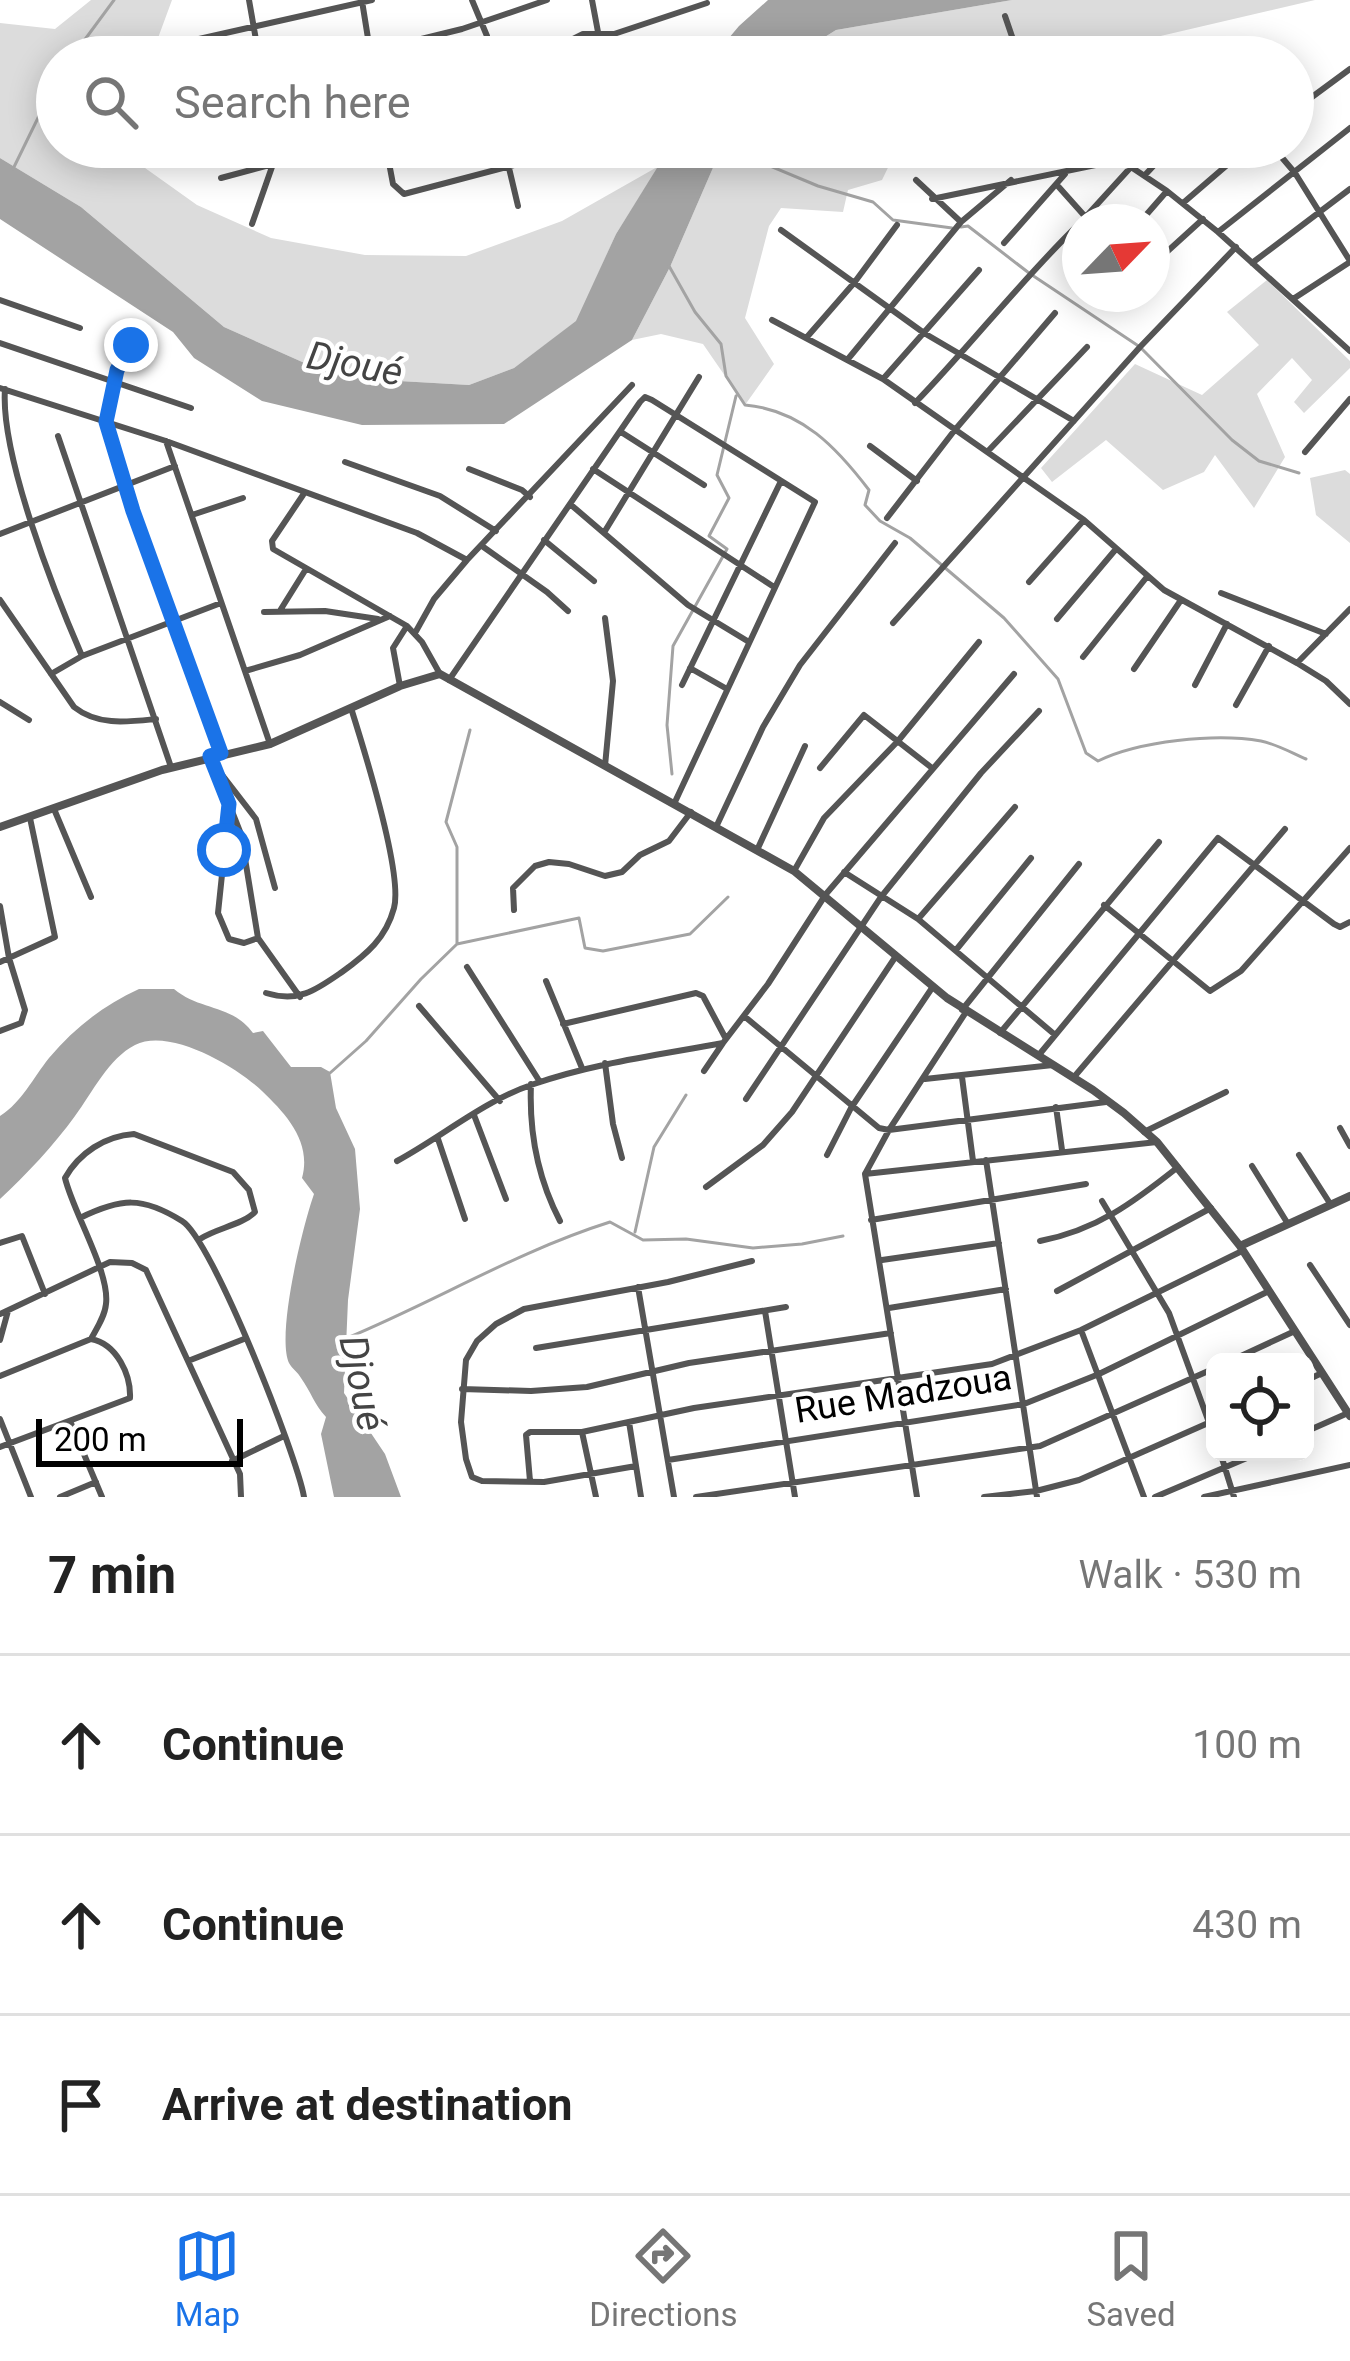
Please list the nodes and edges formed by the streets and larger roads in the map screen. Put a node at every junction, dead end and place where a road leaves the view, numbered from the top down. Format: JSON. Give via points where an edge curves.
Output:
{"nodes":[{"id":1,"x":249,"y":0,"type":"edge"},
{"id":2,"x":373,"y":0,"type":"edge"},
{"id":3,"x":472,"y":0,"type":"edge"},
{"id":4,"x":547,"y":0,"type":"edge"},
{"id":5,"x":592,"y":0,"type":"edge"},
{"id":6,"x":362,"y":1,"type":"edge"},
{"id":7,"x":707,"y":3,"type":"dead end"},
{"id":8,"x":1005,"y":16,"type":"dead end"},
{"id":9,"x":481,"y":20,"type":"junction"},
{"id":10,"x":255,"y":26,"type":"junction"},
{"id":11,"x":599,"y":34,"type":"junction"},
{"id":12,"x":209,"y":36,"type":"edge"},
{"id":13,"x":256,"y":36,"type":"edge"},
{"id":14,"x":367,"y":36,"type":"edge"},
{"id":15,"x":436,"y":36,"type":"edge"},
{"id":16,"x":485,"y":36,"type":"edge"},
{"id":17,"x":579,"y":36,"type":"edge"},
{"id":18,"x":1012,"y":36,"type":"edge"},
{"id":19,"x":1350,"y":69,"type":"edge"},
{"id":20,"x":1314,"y":96,"type":"edge"},
{"id":21,"x":1350,"y":128,"type":"edge"},
{"id":22,"x":1314,"y":157,"type":"edge"},
{"id":23,"x":258,"y":168,"type":"edge"},
{"id":24,"x":272,"y":168,"type":"edge"},
{"id":25,"x":390,"y":168,"type":"edge"},
{"id":26,"x":493,"y":168,"type":"edge"},
{"id":27,"x":508,"y":168,"type":"edge"},
{"id":28,"x":1082,"y":168,"type":"edge"},
{"id":29,"x":1130,"y":168,"type":"edge"},
{"id":30,"x":1133,"y":168,"type":"edge"},
{"id":31,"x":1151,"y":168,"type":"edge"},
{"id":32,"x":1224,"y":168,"type":"edge"},
{"id":33,"x":1291,"y":168,"type":"edge"},
{"id":34,"x":1301,"y":168,"type":"edge"},
{"id":35,"x":1067,"y":171,"type":"junction"},
{"id":36,"x":1295,"y":173,"type":"junction"},
{"id":37,"x":1144,"y":175,"type":"junction"},
{"id":38,"x":221,"y":178,"type":"dead end"},
{"id":39,"x":916,"y":180,"type":"dead end"},
{"id":40,"x":1012,"y":180,"type":"junction"},
{"id":41,"x":1057,"y":185,"type":"junction"},
{"id":42,"x":1350,"y":189,"type":"edge"},
{"id":43,"x":1167,"y":191,"type":"junction"},
{"id":44,"x":932,"y":199,"type":"junction"},
{"id":45,"x":1183,"y":203,"type":"junction"},
{"id":46,"x":1071,"y":204,"type":"edge"},
{"id":47,"x":1099,"y":204,"type":"edge"},
{"id":48,"x":1156,"y":204,"type":"edge"},
{"id":49,"x":518,"y":206,"type":"dead end"},
{"id":50,"x":1319,"y":213,"type":"junction"},
{"id":51,"x":1203,"y":219,"type":"junction"},
{"id":52,"x":961,"y":222,"type":"junction"},
{"id":53,"x":252,"y":224,"type":"dead end"},
{"id":54,"x":897,"y":225,"type":"dead end"},
{"id":55,"x":781,"y":230,"type":"dead end"},
{"id":56,"x":1218,"y":232,"type":"junction"},
{"id":57,"x":1062,"y":242,"type":"edge"},
{"id":58,"x":1004,"y":244,"type":"dead end"},
{"id":59,"x":1236,"y":247,"type":"junction"},
{"id":60,"x":1170,"y":249,"type":"edge"},
{"id":61,"x":1349,"y":258,"type":"edge"},
{"id":62,"x":1252,"y":263,"type":"junction"},
{"id":63,"x":979,"y":270,"type":"dead end"},
{"id":64,"x":854,"y":283,"type":"junction"},
{"id":65,"x":1293,"y":299,"type":"junction"},
{"id":66,"x":0,"y":300,"type":"edge"},
{"id":67,"x":891,"y":307,"type":"junction"},
{"id":68,"x":1055,"y":313,"type":"dead end"},
{"id":69,"x":772,"y":320,"type":"dead end"},
{"id":70,"x":80,"y":328,"type":"dead end"},
{"id":71,"x":924,"y":333,"type":"junction"},
{"id":72,"x":807,"y":337,"type":"junction"},
{"id":73,"x":0,"y":344,"type":"edge"},
{"id":74,"x":131,"y":345,"type":"dead end"},
{"id":75,"x":1087,"y":347,"type":"dead end"},
{"id":76,"x":1350,"y":351,"type":"edge"},
{"id":77,"x":960,"y":356,"type":"junction"},
{"id":78,"x":848,"y":358,"type":"junction"},
{"id":79,"x":699,"y":377,"type":"dead end"},
{"id":80,"x":1001,"y":378,"type":"junction"},
{"id":81,"x":883,"y":379,"type":"junction"},
{"id":82,"x":115,"y":380,"type":"junction"},
{"id":83,"x":632,"y":385,"type":"dead end"},
{"id":84,"x":2,"y":388,"type":"edge"},
{"id":85,"x":1350,"y":399,"type":"edge"},
{"id":86,"x":1037,"y":400,"type":"junction"},
{"id":87,"x":915,"y":403,"type":"junction"},
{"id":88,"x":191,"y":408,"type":"dead end"},
{"id":89,"x":675,"y":415,"type":"junction"},
{"id":90,"x":106,"y":422,"type":"junction"},
{"id":91,"x":1074,"y":422,"type":"junction"},
{"id":92,"x":620,"y":431,"type":"junction"},
{"id":93,"x":953,"y":431,"type":"junction"},
{"id":94,"x":58,"y":436,"type":"dead end"},
{"id":95,"x":166,"y":441,"type":"junction"},
{"id":96,"x":870,"y":446,"type":"dead end"},
{"id":97,"x":989,"y":450,"type":"junction"},
{"id":98,"x":652,"y":452,"type":"junction"},
{"id":99,"x":1305,"y":452,"type":"dead end"},
{"id":100,"x":345,"y":462,"type":"dead end"},
{"id":101,"x":175,"y":466,"type":"junction"},
{"id":102,"x":469,"y":469,"type":"dead end"},
{"id":103,"x":593,"y":469,"type":"junction"},
{"id":104,"x":1025,"y":476,"type":"junction"},
{"id":105,"x":781,"y":481,"type":"junction"},
{"id":106,"x":916,"y":481,"type":"junction"},
{"id":107,"x":123,"y":483,"type":"junction"},
{"id":108,"x":704,"y":485,"type":"dead end"},
{"id":109,"x":628,"y":493,"type":"junction"},
{"id":110,"x":304,"y":494,"type":"junction"},
{"id":111,"x":530,"y":497,"type":"junction"},
{"id":112,"x":243,"y":498,"type":"dead end"},
{"id":113,"x":80,"y":503,"type":"junction"},
{"id":114,"x":569,"y":504,"type":"junction"},
{"id":115,"x":192,"y":514,"type":"junction"},
{"id":116,"x":887,"y":518,"type":"dead end"},
{"id":117,"x":1084,"y":520,"type":"junction"},
{"id":118,"x":30,"y":521,"type":"junction"},
{"id":119,"x":605,"y":531,"type":"junction"},
{"id":120,"x":496,"y":532,"type":"junction"},
{"id":121,"x":0,"y":534,"type":"edge"},
{"id":122,"x":544,"y":540,"type":"junction"},
{"id":123,"x":895,"y":543,"type":"dead end"},
{"id":124,"x":482,"y":546,"type":"junction"},
{"id":125,"x":1116,"y":549,"type":"junction"},
{"id":126,"x":467,"y":560,"type":"junction"},
{"id":127,"x":737,"y":566,"type":"junction"},
{"id":128,"x":306,"y":569,"type":"junction"},
{"id":129,"x":521,"y":574,"type":"junction"},
{"id":130,"x":1146,"y":578,"type":"junction"},
{"id":131,"x":595,"y":581,"type":"dead end"},
{"id":132,"x":1030,"y":582,"type":"dead end"},
{"id":133,"x":774,"y":587,"type":"junction"},
{"id":134,"x":1221,"y":593,"type":"dead end"},
{"id":135,"x":1181,"y":600,"type":"junction"},
{"id":136,"x":221,"y":603,"type":"junction"},
{"id":137,"x":1,"y":604,"type":"edge"},
{"id":138,"x":280,"y":609,"type":"junction"},
{"id":139,"x":1350,"y":610,"type":"edge"},
{"id":140,"x":568,"y":611,"type":"dead end"},
{"id":141,"x":264,"y":612,"type":"dead end"},
{"id":142,"x":605,"y":617,"type":"dead end"},
{"id":143,"x":386,"y":618,"type":"junction"},
{"id":144,"x":712,"y":619,"type":"junction"},
{"id":145,"x":1057,"y":619,"type":"dead end"},
{"id":146,"x":173,"y":620,"type":"junction"},
{"id":147,"x":893,"y":623,"type":"dead end"},
{"id":148,"x":1227,"y":624,"type":"junction"},
{"id":149,"x":411,"y":630,"type":"junction"},
{"id":150,"x":1326,"y":634,"type":"junction"},
{"id":151,"x":126,"y":640,"type":"junction"},
{"id":152,"x":748,"y":641,"type":"junction"},
{"id":153,"x":979,"y":642,"type":"dead end"},
{"id":154,"x":1269,"y":646,"type":"junction"},
{"id":155,"x":82,"y":656,"type":"junction"},
{"id":156,"x":1083,"y":657,"type":"dead end"},
{"id":157,"x":1298,"y":663,"type":"junction"},
{"id":158,"x":689,"y":668,"type":"junction"},
{"id":159,"x":1134,"y":669,"type":"dead end"},
{"id":160,"x":245,"y":671,"type":"junction"},
{"id":161,"x":51,"y":674,"type":"junction"},
{"id":162,"x":440,"y":674,"type":"junction"},
{"id":163,"x":1014,"y":674,"type":"dead end"},
{"id":164,"x":449,"y":680,"type":"junction"},
{"id":165,"x":682,"y":685,"type":"dead end"},
{"id":166,"x":1195,"y":685,"type":"dead end"},
{"id":167,"x":400,"y":686,"type":"junction"},
{"id":168,"x":727,"y":689,"type":"junction"},
{"id":169,"x":0,"y":702,"type":"edge"},
{"id":170,"x":1350,"y":704,"type":"edge"},
{"id":171,"x":1236,"y":705,"type":"dead end"},
{"id":172,"x":351,"y":708,"type":"junction"},
{"id":173,"x":1039,"y":711,"type":"dead end"},
{"id":174,"x":156,"y":719,"type":"junction"},
{"id":175,"x":29,"y":720,"type":"dead end"},
{"id":176,"x":898,"y":741,"type":"junction"},
{"id":177,"x":270,"y":744,"type":"junction"},
{"id":178,"x":805,"y":746,"type":"dead end"},
{"id":179,"x":221,"y":753,"type":"junction"},
{"id":180,"x":212,"y":760,"type":"junction"},
{"id":181,"x":605,"y":766,"type":"junction"},
{"id":182,"x":172,"y":767,"type":"junction"},
{"id":183,"x":820,"y":768,"type":"dead end"},
{"id":184,"x":932,"y":768,"type":"junction"},
{"id":185,"x":229,"y":804,"type":"junction"},
{"id":186,"x":674,"y":804,"type":"junction"},
{"id":187,"x":1015,"y":807,"type":"dead end"},
{"id":188,"x":54,"y":809,"type":"junction"},
{"id":189,"x":691,"y":812,"type":"junction"},
{"id":190,"x":30,"y":818,"type":"junction"},
{"id":191,"x":717,"y":825,"type":"junction"},
{"id":192,"x":0,"y":827,"type":"edge"},
{"id":193,"x":1285,"y":829,"type":"dead end"},
{"id":194,"x":1159,"y":842,"type":"dead end"},
{"id":195,"x":758,"y":848,"type":"junction"},
{"id":196,"x":1350,"y":848,"type":"edge"},
{"id":197,"x":1031,"y":858,"type":"dead end"},
{"id":198,"x":1255,"y":862,"type":"junction"},
{"id":199,"x":1078,"y":864,"type":"dead end"},
{"id":200,"x":794,"y":871,"type":"junction"},
{"id":201,"x":844,"y":872,"type":"junction"},
{"id":202,"x":275,"y":888,"type":"dead end"},
{"id":203,"x":826,"y":894,"type":"junction"},
{"id":204,"x":91,"y":897,"type":"dead end"},
{"id":205,"x":881,"y":897,"type":"junction"},
{"id":206,"x":1305,"y":902,"type":"junction"},
{"id":207,"x":1104,"y":904,"type":"junction"},
{"id":208,"x":0,"y":906,"type":"edge"},
{"id":209,"x":514,"y":910,"type":"dead end"},
{"id":210,"x":918,"y":919,"type":"junction"},
{"id":211,"x":1350,"y":922,"type":"edge"},
{"id":212,"x":860,"y":925,"type":"junction"},
{"id":213,"x":1137,"y":931,"type":"junction"},
{"id":214,"x":258,"y":938,"type":"junction"},
{"id":215,"x":956,"y":950,"type":"junction"},
{"id":216,"x":896,"y":956,"type":"junction"},
{"id":217,"x":1171,"y":959,"type":"junction"},
{"id":218,"x":4,"y":960,"type":"edge"},
{"id":219,"x":466,"y":967,"type":"dead end"},
{"id":220,"x":987,"y":980,"type":"junction"},
{"id":221,"x":546,"y":981,"type":"dead end"},
{"id":222,"x":932,"y":988,"type":"junction"},
{"id":223,"x":266,"y":993,"type":"dead end"},
{"id":224,"x":300,"y":998,"type":"junction"},
{"id":225,"x":419,"y":1006,"type":"dead end"},
{"id":226,"x":1021,"y":1008,"type":"junction"},
{"id":227,"x":964,"y":1011,"type":"junction"},
{"id":228,"x":744,"y":1016,"type":"junction"},
{"id":229,"x":563,"y":1024,"type":"junction"},
{"id":230,"x":0,"y":1031,"type":"edge"},
{"id":231,"x":999,"y":1034,"type":"junction"},
{"id":232,"x":1054,"y":1034,"type":"junction"},
{"id":233,"x":725,"y":1041,"type":"junction"},
{"id":234,"x":781,"y":1046,"type":"junction"},
{"id":235,"x":1038,"y":1056,"type":"junction"},
{"id":236,"x":605,"y":1064,"type":"junction"},
{"id":237,"x":1053,"y":1066,"type":"junction"},
{"id":238,"x":582,"y":1068,"type":"junction"},
{"id":239,"x":704,"y":1071,"type":"dead end"},
{"id":240,"x":816,"y":1076,"type":"junction"},
{"id":241,"x":962,"y":1077,"type":"junction"},
{"id":242,"x":1073,"y":1077,"type":"junction"},
{"id":243,"x":924,"y":1079,"type":"junction"},
{"id":244,"x":536,"y":1083,"type":"junction"},
{"id":245,"x":1226,"y":1092,"type":"dead end"},
{"id":246,"x":746,"y":1099,"type":"dead end"},
{"id":247,"x":500,"y":1101,"type":"junction"},
{"id":248,"x":1108,"y":1102,"type":"junction"},
{"id":249,"x":1056,"y":1107,"type":"junction"},
{"id":250,"x":851,"y":1108,"type":"junction"},
{"id":251,"x":474,"y":1115,"type":"junction"},
{"id":252,"x":969,"y":1118,"type":"junction"},
{"id":253,"x":1340,"y":1128,"type":"dead end"},
{"id":254,"x":889,"y":1130,"type":"junction"},
{"id":255,"x":1144,"y":1132,"type":"junction"},
{"id":256,"x":438,"y":1139,"type":"junction"},
{"id":257,"x":1157,"y":1142,"type":"junction"},
{"id":258,"x":1350,"y":1146,"type":"edge"},
{"id":259,"x":1062,"y":1150,"type":"junction"},
{"id":260,"x":826,"y":1155,"type":"dead end"},
{"id":261,"x":1299,"y":1155,"type":"dead end"},
{"id":262,"x":622,"y":1158,"type":"dead end"},
{"id":263,"x":986,"y":1160,"type":"junction"},
{"id":264,"x":398,"y":1161,"type":"dead end"},
{"id":265,"x":973,"y":1161,"type":"junction"},
{"id":266,"x":1252,"y":1166,"type":"dead end"},
{"id":267,"x":1178,"y":1167,"type":"junction"},
{"id":268,"x":865,"y":1174,"type":"junction"},
{"id":269,"x":1086,"y":1184,"type":"dead end"},
{"id":270,"x":706,"y":1187,"type":"dead end"},
{"id":271,"x":1350,"y":1196,"type":"edge"},
{"id":272,"x":506,"y":1199,"type":"dead end"},
{"id":273,"x":993,"y":1201,"type":"junction"},
{"id":274,"x":1102,"y":1201,"type":"dead end"},
{"id":275,"x":1331,"y":1204,"type":"junction"},
{"id":276,"x":1211,"y":1208,"type":"junction"},
{"id":277,"x":1112,"y":1217,"type":"junction"},
{"id":278,"x":80,"y":1218,"type":"junction"},
{"id":279,"x":465,"y":1219,"type":"dead end"},
{"id":280,"x":871,"y":1220,"type":"junction"},
{"id":281,"x":560,"y":1222,"type":"dead end"},
{"id":282,"x":1288,"y":1224,"type":"junction"},
{"id":283,"x":200,"y":1239,"type":"junction"},
{"id":284,"x":1040,"y":1240,"type":"dead end"},
{"id":285,"x":0,"y":1243,"type":"edge"},
{"id":286,"x":999,"y":1243,"type":"junction"},
{"id":287,"x":1242,"y":1248,"type":"junction"},
{"id":288,"x":1131,"y":1250,"type":"junction"},
{"id":289,"x":752,"y":1261,"type":"dead end"},
{"id":290,"x":882,"y":1261,"type":"junction"},
{"id":291,"x":1310,"y":1265,"type":"dead end"},
{"id":292,"x":98,"y":1267,"type":"junction"},
{"id":293,"x":638,"y":1287,"type":"junction"},
{"id":294,"x":1006,"y":1289,"type":"junction"},
{"id":295,"x":1057,"y":1291,"type":"dead end"},
{"id":296,"x":1157,"y":1291,"type":"junction"},
{"id":297,"x":1269,"y":1291,"type":"junction"},
{"id":298,"x":45,"y":1294,"type":"junction"},
{"id":299,"x":786,"y":1307,"type":"dead end"},
{"id":300,"x":889,"y":1307,"type":"junction"},
{"id":301,"x":765,"y":1311,"type":"junction"},
{"id":302,"x":4,"y":1312,"type":"edge"},
{"id":303,"x":1350,"y":1325,"type":"edge"},
{"id":304,"x":646,"y":1330,"type":"junction"},
{"id":305,"x":1081,"y":1330,"type":"junction"},
{"id":306,"x":1295,"y":1331,"type":"junction"},
{"id":307,"x":893,"y":1333,"type":"junction"},
{"id":308,"x":1179,"y":1335,"type":"junction"},
{"id":309,"x":92,"y":1339,"type":"junction"},
{"id":310,"x":244,"y":1339,"type":"junction"},
{"id":311,"x":0,"y":1340,"type":"edge"},
{"id":312,"x":536,"y":1348,"type":"dead end"},
{"id":313,"x":772,"y":1349,"type":"junction"},
{"id":314,"x":1247,"y":1353,"type":"edge"},
{"id":315,"x":1017,"y":1354,"type":"junction"},
{"id":316,"x":188,"y":1361,"type":"junction"},
{"id":317,"x":654,"y":1370,"type":"junction"},
{"id":318,"x":1206,"y":1372,"type":"edge"},
{"id":319,"x":1322,"y":1373,"type":"junction"},
{"id":320,"x":1099,"y":1374,"type":"junction"},
{"id":321,"x":0,"y":1376,"type":"edge"},
{"id":322,"x":1314,"y":1377,"type":"edge"},
{"id":323,"x":1194,"y":1378,"type":"junction"},
{"id":324,"x":898,"y":1379,"type":"junction"},
{"id":325,"x":463,"y":1389,"type":"junction"},
{"id":326,"x":778,"y":1394,"type":"junction"},
{"id":327,"x":1024,"y":1404,"type":"junction"},
{"id":328,"x":1206,"y":1407,"type":"edge"},
{"id":329,"x":1348,"y":1409,"type":"edge"},
{"id":330,"x":662,"y":1414,"type":"junction"},
{"id":331,"x":1114,"y":1414,"type":"junction"},
{"id":332,"x":0,"y":1418,"type":"edge"},
{"id":333,"x":70,"y":1421,"type":"junction"},
{"id":334,"x":629,"y":1422,"type":"junction"},
{"id":335,"x":906,"y":1422,"type":"junction"},
{"id":336,"x":1206,"y":1425,"type":"edge"},
{"id":337,"x":1314,"y":1427,"type":"edge"},
{"id":338,"x":583,"y":1432,"type":"junction"},
{"id":339,"x":284,"y":1436,"type":"junction"},
{"id":340,"x":787,"y":1439,"type":"junction"},
{"id":341,"x":4,"y":1445,"type":"edge"},
{"id":342,"x":1030,"y":1448,"type":"junction"},
{"id":343,"x":1129,"y":1458,"type":"junction"},
{"id":344,"x":668,"y":1460,"type":"junction"},
{"id":345,"x":232,"y":1461,"type":"junction"},
{"id":346,"x":1223,"y":1461,"type":"edge"},
{"id":347,"x":1241,"y":1461,"type":"edge"},
{"id":348,"x":913,"y":1465,"type":"junction"},
{"id":349,"x":1350,"y":1465,"type":"edge"},
{"id":350,"x":636,"y":1466,"type":"junction"},
{"id":351,"x":1226,"y":1468,"type":"junction"},
{"id":352,"x":592,"y":1475,"type":"junction"},
{"id":353,"x":530,"y":1481,"type":"junction"},
{"id":354,"x":96,"y":1482,"type":"junction"},
{"id":355,"x":793,"y":1483,"type":"junction"},
{"id":356,"x":1037,"y":1494,"type":"edge"},
{"id":357,"x":1233,"y":1494,"type":"edge"},
{"id":358,"x":31,"y":1497,"type":"edge"},
{"id":359,"x":60,"y":1497,"type":"edge"},
{"id":360,"x":102,"y":1497,"type":"edge"},
{"id":361,"x":241,"y":1497,"type":"edge"},
{"id":362,"x":304,"y":1497,"type":"edge"},
{"id":363,"x":596,"y":1497,"type":"edge"},
{"id":364,"x":641,"y":1497,"type":"edge"},
{"id":365,"x":674,"y":1497,"type":"edge"},
{"id":366,"x":696,"y":1497,"type":"edge"},
{"id":367,"x":795,"y":1497,"type":"edge"},
{"id":368,"x":917,"y":1497,"type":"edge"},
{"id":369,"x":984,"y":1497,"type":"edge"},
{"id":370,"x":1144,"y":1497,"type":"edge"},
{"id":371,"x":1155,"y":1497,"type":"edge"},
{"id":372,"x":1204,"y":1497,"type":"edge"}],
"edges":[{"from":1,"to":10,"type":"street"},
{"from":2,"to":6,"type":"street"},
{"from":3,"to":9,"type":"street"},
{"from":4,"to":9,"type":"street"},
{"from":5,"to":11,"type":"street"},
{"from":6,"to":10,"type":"street"},
{"from":6,"to":14,"type":"street"},
{"from":7,"to":11,"type":"street"},
{"from":8,"to":18,"type":"street"},
{"from":9,"to":15,"type":"street"},
{"from":9,"to":16,"type":"street"},
{"from":10,"to":12,"type":"street"},
{"from":10,"to":13,"type":"street"},
{"from":11,"to":17,"type":"street"},
{"from":19,"to":20,"type":"street"},
{"from":21,"to":22,"type":"street"},
{"from":23,"to":38,"type":"street"},
{"from":24,"to":53,"type":"street"},
{"from":25,"to":26,"type":"street","via":[[404,194]]},
{"from":27,"to":49,"type":"street"},
{"from":28,"to":35,"type":"street"},
{"from":29,"to":47,"type":"street"},
{"from":30,"to":37,"type":"street"},
{"from":31,"to":37,"type":"street"},
{"from":32,"to":45,"type":"street"},
{"from":33,"to":36,"type":"street"},
{"from":34,"to":36,"type":"street"},
{"from":35,"to":40,"type":"street"},
{"from":35,"to":41,"type":"street"},
{"from":36,"to":50,"type":"street"},
{"from":36,"to":56,"type":"street"},
{"from":37,"to":43,"type":"street"},
{"from":39,"to":44,"type":"street"},
{"from":40,"to":44,"type":"street"},
{"from":40,"to":52,"type":"street"},
{"from":41,"to":46,"type":"street"},
{"from":41,"to":58,"type":"street"},
{"from":42,"to":50,"type":"street"},
{"from":43,"to":45,"type":"street"},
{"from":43,"to":48,"type":"street"},
{"from":44,"to":52,"type":"street"},
{"from":45,"to":51,"type":"street"},
{"from":50,"to":61,"type":"street"},
{"from":50,"to":62,"type":"street"},
{"from":51,"to":56,"type":"street"},
{"from":51,"to":60,"type":"street"},
{"from":52,"to":67,"type":"street"},
{"from":54,"to":64,"type":"street"},
{"from":55,"to":64,"type":"street"},
{"from":56,"to":59,"type":"street"},
{"from":57,"to":77,"type":"street"},
{"from":59,"to":62,"type":"street"},
{"from":59,"to":91,"type":"street"},
{"from":61,"to":65,"type":"street"},
{"from":62,"to":65,"type":"street"},
{"from":63,"to":71,"type":"street"},
{"from":64,"to":67,"type":"street"},
{"from":64,"to":72,"type":"street"},
{"from":65,"to":76,"type":"street"},
{"from":66,"to":70,"type":"street"},
{"from":67,"to":71,"type":"street"},
{"from":67,"to":78,"type":"street"},
{"from":68,"to":80,"type":"street"},
{"from":69,"to":72,"type":"street"},
{"from":71,"to":77,"type":"street"},
{"from":71,"to":81,"type":"street"},
{"from":72,"to":78,"type":"street"},
{"from":73,"to":82,"type":"street"},
{"from":74,"to":82,"type":"street"},
{"from":75,"to":86,"type":"street"},
{"from":77,"to":80,"type":"street"},
{"from":77,"to":87,"type":"street"},
{"from":78,"to":81,"type":"street"},
{"from":79,"to":89,"type":"street"},
{"from":80,"to":86,"type":"street"},
{"from":80,"to":93,"type":"street"},
{"from":81,"to":87,"type":"street"},
{"from":82,"to":88,"type":"street"},
{"from":82,"to":90,"type":"street"},
{"from":83,"to":111,"type":"street"},
{"from":84,"to":90,"type":"street"},
{"from":84,"to":118,"type":"street","via":[[9,454]]},
{"from":85,"to":99,"type":"street"},
{"from":86,"to":91,"type":"street"},
{"from":86,"to":97,"type":"street"},
{"from":87,"to":93,"type":"street"},
{"from":89,"to":92,"type":"street","via":[[645,398]]},
{"from":89,"to":98,"type":"street"},
{"from":89,"to":105,"type":"street"},
{"from":90,"to":95,"type":"street"},
{"from":90,"to":107,"type":"street"},
{"from":91,"to":104,"type":"street"},
{"from":92,"to":98,"type":"street"},
{"from":92,"to":103,"type":"street"},
{"from":93,"to":97,"type":"street"},
{"from":93,"to":106,"type":"street"},
{"from":94,"to":113,"type":"street"},
{"from":95,"to":101,"type":"street"},
{"from":95,"to":110,"type":"street"},
{"from":96,"to":106,"type":"street"},
{"from":97,"to":104,"type":"street"},
{"from":98,"to":108,"type":"street"},
{"from":98,"to":109,"type":"street"},
{"from":100,"to":120,"type":"street","via":[[440,496]]},
{"from":101,"to":107,"type":"street"},
{"from":101,"to":115,"type":"street"},
{"from":102,"to":111,"type":"street"},
{"from":103,"to":109,"type":"street"},
{"from":103,"to":114,"type":"street"},
{"from":104,"to":117,"type":"street"},
{"from":104,"to":147,"type":"street"},
{"from":105,"to":127,"type":"street"},
{"from":105,"to":133,"type":"street","via":[[814,502]]},
{"from":106,"to":116,"type":"street"},
{"from":107,"to":113,"type":"street"},
{"from":107,"to":146,"type":"street"},
{"from":109,"to":119,"type":"street"},
{"from":109,"to":127,"type":"street"},
{"from":110,"to":126,"type":"street","via":[[417,533]]},
{"from":110,"to":128,"type":"street","via":[[271,544]]},
{"from":111,"to":120,"type":"street"},
{"from":112,"to":115,"type":"street"},
{"from":113,"to":118,"type":"street"},
{"from":113,"to":151,"type":"street"},
{"from":114,"to":119,"type":"street"},
{"from":114,"to":122,"type":"street"},
{"from":115,"to":136,"type":"street"},
{"from":117,"to":125,"type":"street"},
{"from":117,"to":132,"type":"street"},
{"from":118,"to":121,"type":"street"},
{"from":118,"to":155,"type":"street"},
{"from":119,"to":144,"type":"street"},
{"from":120,"to":124,"type":"street"},
{"from":122,"to":129,"type":"street"},
{"from":122,"to":131,"type":"street"},
{"from":123,"to":191,"type":"street","via":[[815,641]]},
{"from":124,"to":126,"type":"street"},
{"from":124,"to":129,"type":"street"},
{"from":125,"to":130,"type":"street"},
{"from":125,"to":145,"type":"street"},
{"from":126,"to":149,"type":"street"},
{"from":127,"to":133,"type":"street"},
{"from":127,"to":144,"type":"street"},
{"from":128,"to":138,"type":"street"},
{"from":128,"to":143,"type":"street"},
{"from":129,"to":140,"type":"street"},
{"from":129,"to":164,"type":"street"},
{"from":130,"to":135,"type":"street"},
{"from":130,"to":156,"type":"street"},
{"from":133,"to":152,"type":"street"},
{"from":134,"to":150,"type":"street"},
{"from":135,"to":148,"type":"street"},
{"from":135,"to":159,"type":"street"},
{"from":136,"to":146,"type":"street"},
{"from":136,"to":160,"type":"street"},
{"from":137,"to":161,"type":"street"},
{"from":138,"to":141,"type":"street"},
{"from":138,"to":143,"type":"street"},
{"from":139,"to":150,"type":"street"},
{"from":142,"to":181,"type":"street","via":[[613,681]]},
{"from":143,"to":149,"type":"street"},
{"from":143,"to":160,"type":"street"},
{"from":144,"to":152,"type":"street"},
{"from":144,"to":158,"type":"street"},
{"from":146,"to":151,"type":"street"},
{"from":146,"to":179,"type":"street"},
{"from":148,"to":154,"type":"street"},
{"from":148,"to":166,"type":"street"},
{"from":149,"to":162,"type":"street"},
{"from":149,"to":167,"type":"street","via":[[393,648]]},
{"from":150,"to":157,"type":"street"},
{"from":151,"to":155,"type":"street"},
{"from":151,"to":174,"type":"street"},
{"from":152,"to":168,"type":"street"},
{"from":153,"to":176,"type":"street"},
{"from":154,"to":157,"type":"street"},
{"from":154,"to":171,"type":"street"},
{"from":155,"to":161,"type":"street"},
{"from":157,"to":170,"type":"street"},
{"from":158,"to":165,"type":"street"},
{"from":158,"to":168,"type":"street"},
{"from":160,"to":177,"type":"street"},
{"from":161,"to":174,"type":"street","via":[[86,716]]},
{"from":162,"to":164,"type":"street"},
{"from":162,"to":167,"type":"street"},
{"from":163,"to":184,"type":"street"},
{"from":164,"to":181,"type":"street"},
{"from":167,"to":172,"type":"street"},
{"from":168,"to":186,"type":"street"},
{"from":169,"to":175,"type":"street"},
{"from":172,"to":177,"type":"street"},
{"from":172,"to":224,"type":"street","via":[[394,907],[376,945]]},
{"from":173,"to":205,"type":"street"},
{"from":174,"to":182,"type":"street"},
{"from":176,"to":183,"type":"street","via":[[864,715]]},
{"from":176,"to":184,"type":"street"},
{"from":176,"to":200,"type":"street","via":[[824,818]]},
{"from":177,"to":179,"type":"street"},
{"from":178,"to":195,"type":"street"},
{"from":179,"to":180,"type":"street"},
{"from":180,"to":182,"type":"street"},
{"from":180,"to":185,"type":"street"},
{"from":180,"to":202,"type":"street","via":[[256,820]]},
{"from":181,"to":186,"type":"street"},
{"from":182,"to":188,"type":"street"},
{"from":184,"to":201,"type":"street"},
{"from":185,"to":214,"type":"street"},
{"from":185,"to":214,"type":"street","via":[[218,913],[229,938]]},
{"from":186,"to":189,"type":"street"},
{"from":187,"to":210,"type":"street"},
{"from":188,"to":190,"type":"street"},
{"from":188,"to":204,"type":"street"},
{"from":189,"to":191,"type":"street"},
{"from":189,"to":209,"type":"street","via":[[669,841],[614,875],[557,862],[535,866],[513,888]]},
{"from":190,"to":192,"type":"street"},
{"from":190,"to":218,"type":"street","via":[[55,937]]},
{"from":191,"to":195,"type":"street"},
{"from":193,"to":198,"type":"street"},
{"from":194,"to":207,"type":"street"},
{"from":195,"to":200,"type":"street"},
{"from":196,"to":206,"type":"street"},
{"from":197,"to":215,"type":"street"},
{"from":198,"to":206,"type":"street"},
{"from":198,"to":213,"type":"street","via":[[1214,840]]},
{"from":198,"to":217,"type":"street"},
{"from":199,"to":220,"type":"street"},
{"from":200,"to":203,"type":"street"},
{"from":201,"to":203,"type":"street"},
{"from":201,"to":205,"type":"street"},
{"from":203,"to":212,"type":"street"},
{"from":203,"to":228,"type":"street"},
{"from":205,"to":210,"type":"street"},
{"from":205,"to":212,"type":"street"},
{"from":206,"to":211,"type":"street","via":[[1340,927]]},
{"from":206,"to":217,"type":"street","via":[[1218,989]]},
{"from":207,"to":213,"type":"street"},
{"from":207,"to":226,"type":"street"},
{"from":208,"to":218,"type":"street"},
{"from":210,"to":215,"type":"street"},
{"from":212,"to":216,"type":"street"},
{"from":212,"to":234,"type":"street"},
{"from":213,"to":217,"type":"street"},
{"from":213,"to":232,"type":"street"},
{"from":214,"to":224,"type":"street"},
{"from":215,"to":220,"type":"street"},
{"from":216,"to":222,"type":"street"},
{"from":216,"to":240,"type":"street"},
{"from":217,"to":242,"type":"street"},
{"from":218,"to":230,"type":"street","via":[[25,1017]]},
{"from":219,"to":244,"type":"street"},
{"from":220,"to":226,"type":"street"},
{"from":220,"to":227,"type":"street"},
{"from":221,"to":229,"type":"street"},
{"from":222,"to":227,"type":"street"},
{"from":222,"to":250,"type":"street"},
{"from":223,"to":224,"type":"street"},
{"from":225,"to":247,"type":"street"},
{"from":226,"to":231,"type":"street"},
{"from":226,"to":232,"type":"street"},
{"from":227,"to":231,"type":"street"},
{"from":227,"to":243,"type":"street"},
{"from":228,"to":233,"type":"street"},
{"from":228,"to":234,"type":"street"},
{"from":229,"to":233,"type":"street","via":[[696,993]]},
{"from":229,"to":238,"type":"street"},
{"from":231,"to":235,"type":"street"},
{"from":232,"to":235,"type":"street"},
{"from":233,"to":236,"type":"street"},
{"from":233,"to":239,"type":"street"},
{"from":234,"to":240,"type":"street"},
{"from":234,"to":246,"type":"street"},
{"from":235,"to":237,"type":"street"},
{"from":236,"to":238,"type":"street"},
{"from":236,"to":262,"type":"street"},
{"from":237,"to":241,"type":"street"},
{"from":237,"to":242,"type":"street"},
{"from":238,"to":244,"type":"street"},
{"from":240,"to":250,"type":"street"},
{"from":240,"to":270,"type":"street","via":[[764,1145]]},
{"from":241,"to":243,"type":"street"},
{"from":241,"to":252,"type":"street"},
{"from":242,"to":248,"type":"street"},
{"from":243,"to":254,"type":"street"},
{"from":244,"to":247,"type":"street"},
{"from":244,"to":281,"type":"street","via":[[532,1124]]},
{"from":245,"to":255,"type":"street"},
{"from":247,"to":251,"type":"street"},
{"from":248,"to":249,"type":"street"},
{"from":248,"to":255,"type":"street"},
{"from":249,"to":252,"type":"street"},
{"from":249,"to":259,"type":"street"},
{"from":250,"to":254,"type":"street"},
{"from":250,"to":260,"type":"street"},
{"from":251,"to":256,"type":"street"},
{"from":251,"to":272,"type":"street"},
{"from":252,"to":254,"type":"street"},
{"from":252,"to":265,"type":"street"},
{"from":253,"to":258,"type":"street"},
{"from":254,"to":268,"type":"street"},
{"from":255,"to":257,"type":"street"},
{"from":256,"to":264,"type":"street"},
{"from":256,"to":279,"type":"street"},
{"from":257,"to":259,"type":"street"},
{"from":257,"to":267,"type":"street"},
{"from":259,"to":263,"type":"street"},
{"from":261,"to":275,"type":"street"},
{"from":263,"to":265,"type":"street"},
{"from":263,"to":273,"type":"street"},
{"from":265,"to":268,"type":"street"},
{"from":266,"to":282,"type":"street"},
{"from":267,"to":276,"type":"street"},
{"from":267,"to":277,"type":"street"},
{"from":268,"to":280,"type":"street"},
{"from":269,"to":273,"type":"street"},
{"from":271,"to":275,"type":"street"},
{"from":273,"to":280,"type":"street"},
{"from":273,"to":286,"type":"street"},
{"from":274,"to":277,"type":"street"},
{"from":275,"to":282,"type":"street"},
{"from":276,"to":287,"type":"street"},
{"from":276,"to":288,"type":"street"},
{"from":277,"to":284,"type":"street"},
{"from":277,"to":288,"type":"street"},
{"from":278,"to":283,"type":"street","via":[[131,1200],[182,1221]]},
{"from":278,"to":283,"type":"street","via":[[66,1174],[84,1154],[134,1134],[244,1181],[256,1212]]},
{"from":278,"to":292,"type":"street"},
{"from":280,"to":290,"type":"street"},
{"from":282,"to":287,"type":"street"},
{"from":283,"to":310,"type":"street"},
{"from":285,"to":298,"type":"street","via":[[22,1236]]},
{"from":286,"to":290,"type":"street"},
{"from":286,"to":294,"type":"street"},
{"from":287,"to":296,"type":"street"},
{"from":287,"to":297,"type":"street"},
{"from":288,"to":295,"type":"street"},
{"from":288,"to":296,"type":"street"},
{"from":289,"to":293,"type":"street"},
{"from":290,"to":300,"type":"street"},
{"from":291,"to":303,"type":"street"},
{"from":292,"to":298,"type":"street"},
{"from":292,"to":309,"type":"street","via":[[107,1302]]},
{"from":292,"to":316,"type":"street","via":[[119,1261],[146,1270]]},
{"from":293,"to":304,"type":"street"},
{"from":293,"to":325,"type":"street","via":[[508,1316],[471,1349]]},
{"from":294,"to":300,"type":"street"},
{"from":294,"to":315,"type":"street"},
{"from":296,"to":305,"type":"street"},
{"from":296,"to":308,"type":"street"},
{"from":297,"to":306,"type":"street"},
{"from":297,"to":308,"type":"street","name":"Rue Madzoua"},
{"from":298,"to":302,"type":"street"},
{"from":299,"to":301,"type":"street"},
{"from":300,"to":307,"type":"street"},
{"from":301,"to":304,"type":"street"},
{"from":301,"to":313,"type":"street"},
{"from":302,"to":311,"type":"street"},
{"from":304,"to":312,"type":"street"},
{"from":304,"to":317,"type":"street"},
{"from":305,"to":315,"type":"street"},
{"from":305,"to":320,"type":"street"},
{"from":306,"to":314,"type":"street"},
{"from":306,"to":319,"type":"street"},
{"from":307,"to":313,"type":"street"},
{"from":307,"to":324,"type":"street"},
{"from":308,"to":320,"type":"street","name":"Rue Madzoua"},
{"from":308,"to":323,"type":"street"},
{"from":309,"to":321,"type":"street"},
{"from":309,"to":333,"type":"street","via":[[117,1355],[132,1395]]},
{"from":310,"to":316,"type":"street"},
{"from":310,"to":339,"type":"street"},
{"from":313,"to":317,"type":"street"},
{"from":313,"to":326,"type":"street"},
{"from":315,"to":324,"type":"street"},
{"from":315,"to":327,"type":"street"},
{"from":316,"to":345,"type":"street"},
{"from":317,"to":325,"type":"street","via":[[587,1387]]},
{"from":317,"to":330,"type":"street"},
{"from":318,"to":323,"type":"street"},
{"from":319,"to":322,"type":"street"},
{"from":319,"to":329,"type":"street"},
{"from":320,"to":327,"type":"street","name":"Rue Madzoua"},
{"from":320,"to":331,"type":"street"},
{"from":323,"to":328,"type":"street"},
{"from":323,"to":331,"type":"street"},
{"from":324,"to":326,"type":"street"},
{"from":324,"to":335,"type":"street"},
{"from":325,"to":353,"type":"street","via":[[472,1477]]},
{"from":326,"to":330,"type":"street"},
{"from":326,"to":340,"type":"street"},
{"from":327,"to":335,"type":"street","name":"Rue Madzoua"},
{"from":327,"to":342,"type":"street"},
{"from":329,"to":337,"type":"street"},
{"from":330,"to":334,"type":"street"},
{"from":330,"to":344,"type":"street"},
{"from":331,"to":342,"type":"street"},
{"from":331,"to":343,"type":"street"},
{"from":332,"to":341,"type":"street"},
{"from":333,"to":341,"type":"street"},
{"from":333,"to":354,"type":"street"},
{"from":334,"to":338,"type":"street"},
{"from":334,"to":350,"type":"street"},
{"from":335,"to":340,"type":"street","name":"Rue Madzoua"},
{"from":335,"to":348,"type":"street"},
{"from":336,"to":343,"type":"street"},
{"from":338,"to":352,"type":"street"},
{"from":338,"to":353,"type":"street","via":[[528,1432]]},
{"from":339,"to":345,"type":"street"},
{"from":339,"to":362,"type":"street"},
{"from":340,"to":344,"type":"street","name":"Rue Madzoua"},
{"from":340,"to":355,"type":"street"},
{"from":341,"to":358,"type":"street"},
{"from":342,"to":348,"type":"street"},
{"from":342,"to":356,"type":"street"},
{"from":343,"to":356,"type":"street"},
{"from":343,"to":370,"type":"street"},
{"from":344,"to":365,"type":"street"},
{"from":345,"to":361,"type":"street"},
{"from":346,"to":351,"type":"street"},
{"from":347,"to":351,"type":"street"},
{"from":348,"to":355,"type":"street"},
{"from":348,"to":368,"type":"street"},
{"from":349,"to":357,"type":"street"},
{"from":350,"to":352,"type":"street"},
{"from":350,"to":364,"type":"street"},
{"from":351,"to":357,"type":"street"},
{"from":351,"to":371,"type":"street"},
{"from":352,"to":353,"type":"street"},
{"from":352,"to":363,"type":"street"},
{"from":354,"to":359,"type":"street"},
{"from":354,"to":360,"type":"street"},
{"from":355,"to":366,"type":"street"},
{"from":355,"to":367,"type":"street"},
{"from":356,"to":369,"type":"street"},
{"from":357,"to":372,"type":"street"}]}
